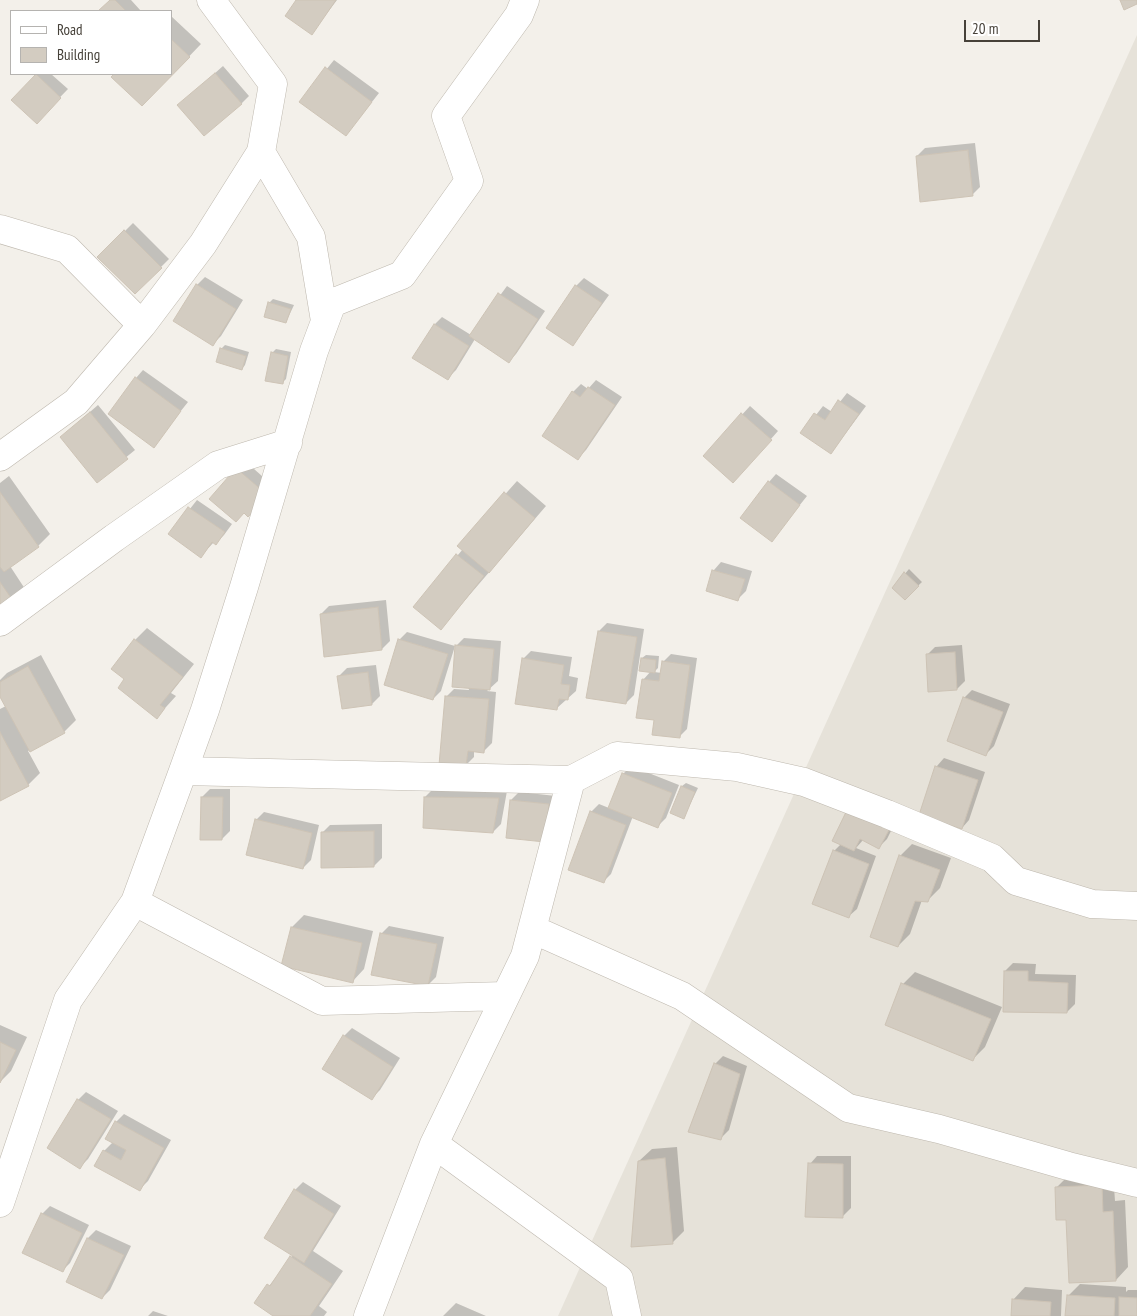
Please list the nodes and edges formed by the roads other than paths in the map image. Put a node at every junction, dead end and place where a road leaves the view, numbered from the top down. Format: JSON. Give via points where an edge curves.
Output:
{"nodes":[{"id":1,"x":211,"y":0,"type":"edge"},
{"id":2,"x":526,"y":0,"type":"edge"},
{"id":3,"x":261,"y":152,"type":"junction"},
{"id":4,"x":0,"y":229,"type":"edge"},
{"id":5,"x":325,"y":321,"type":"junction"},
{"id":6,"x":142,"y":325,"type":"junction"},
{"id":7,"x":288,"y":444,"type":"junction"},
{"id":8,"x":0,"y":457,"type":"edge"},
{"id":9,"x":0,"y":622,"type":"edge"},
{"id":10,"x":184,"y":771,"type":"junction"},
{"id":11,"x":571,"y":780,"type":"junction"},
{"id":12,"x":135,"y":902,"type":"junction"},
{"id":13,"x":1137,"y":906,"type":"edge"},
{"id":14,"x":532,"y":929,"type":"junction"},
{"id":15,"x":505,"y":996,"type":"junction"},
{"id":16,"x":434,"y":1144,"type":"junction"},
{"id":17,"x":1137,"y":1183,"type":"edge"},
{"id":18,"x":0,"y":1203,"type":"edge"},
{"id":19,"x":368,"y":1316,"type":"edge"},
{"id":20,"x":628,"y":1316,"type":"edge"}],
"edges":[{"from":1,"to":3,"type":"street","via":[[273,84]]},
{"from":2,"to":5,"type":"street","via":[[519,15],[446,116],[469,181],[402,275],[332,303]]},
{"from":3,"to":5,"type":"street","via":[[311,237]]},
{"from":3,"to":6,"type":"street","via":[[203,244]]},
{"from":4,"to":6,"type":"street","via":[[67,250]]},
{"from":5,"to":7,"type":"street"},
{"from":6,"to":8,"type":"street","via":[[76,402]]},
{"from":7,"to":9,"type":"street","via":[[218,466]]},
{"from":7,"to":10,"type":"street"},
{"from":10,"to":11,"type":"street"},
{"from":10,"to":12,"type":"street"},
{"from":11,"to":13,"type":"street","via":[[617,756],[737,767],[794,779],[992,858],[1016,881],[1092,904]]},
{"from":11,"to":14,"type":"street"},
{"from":12,"to":15,"type":"street","via":[[322,1001]]},
{"from":12,"to":18,"type":"street","via":[[68,1000]]},
{"from":14,"to":15,"type":"street","via":[[525,956]]},
{"from":14,"to":17,"type":"street","via":[[682,996],[848,1108],[939,1129]]},
{"from":15,"to":16,"type":"street"},
{"from":16,"to":19,"type":"street"},
{"from":16,"to":20,"type":"street","via":[[619,1279]]}]}
